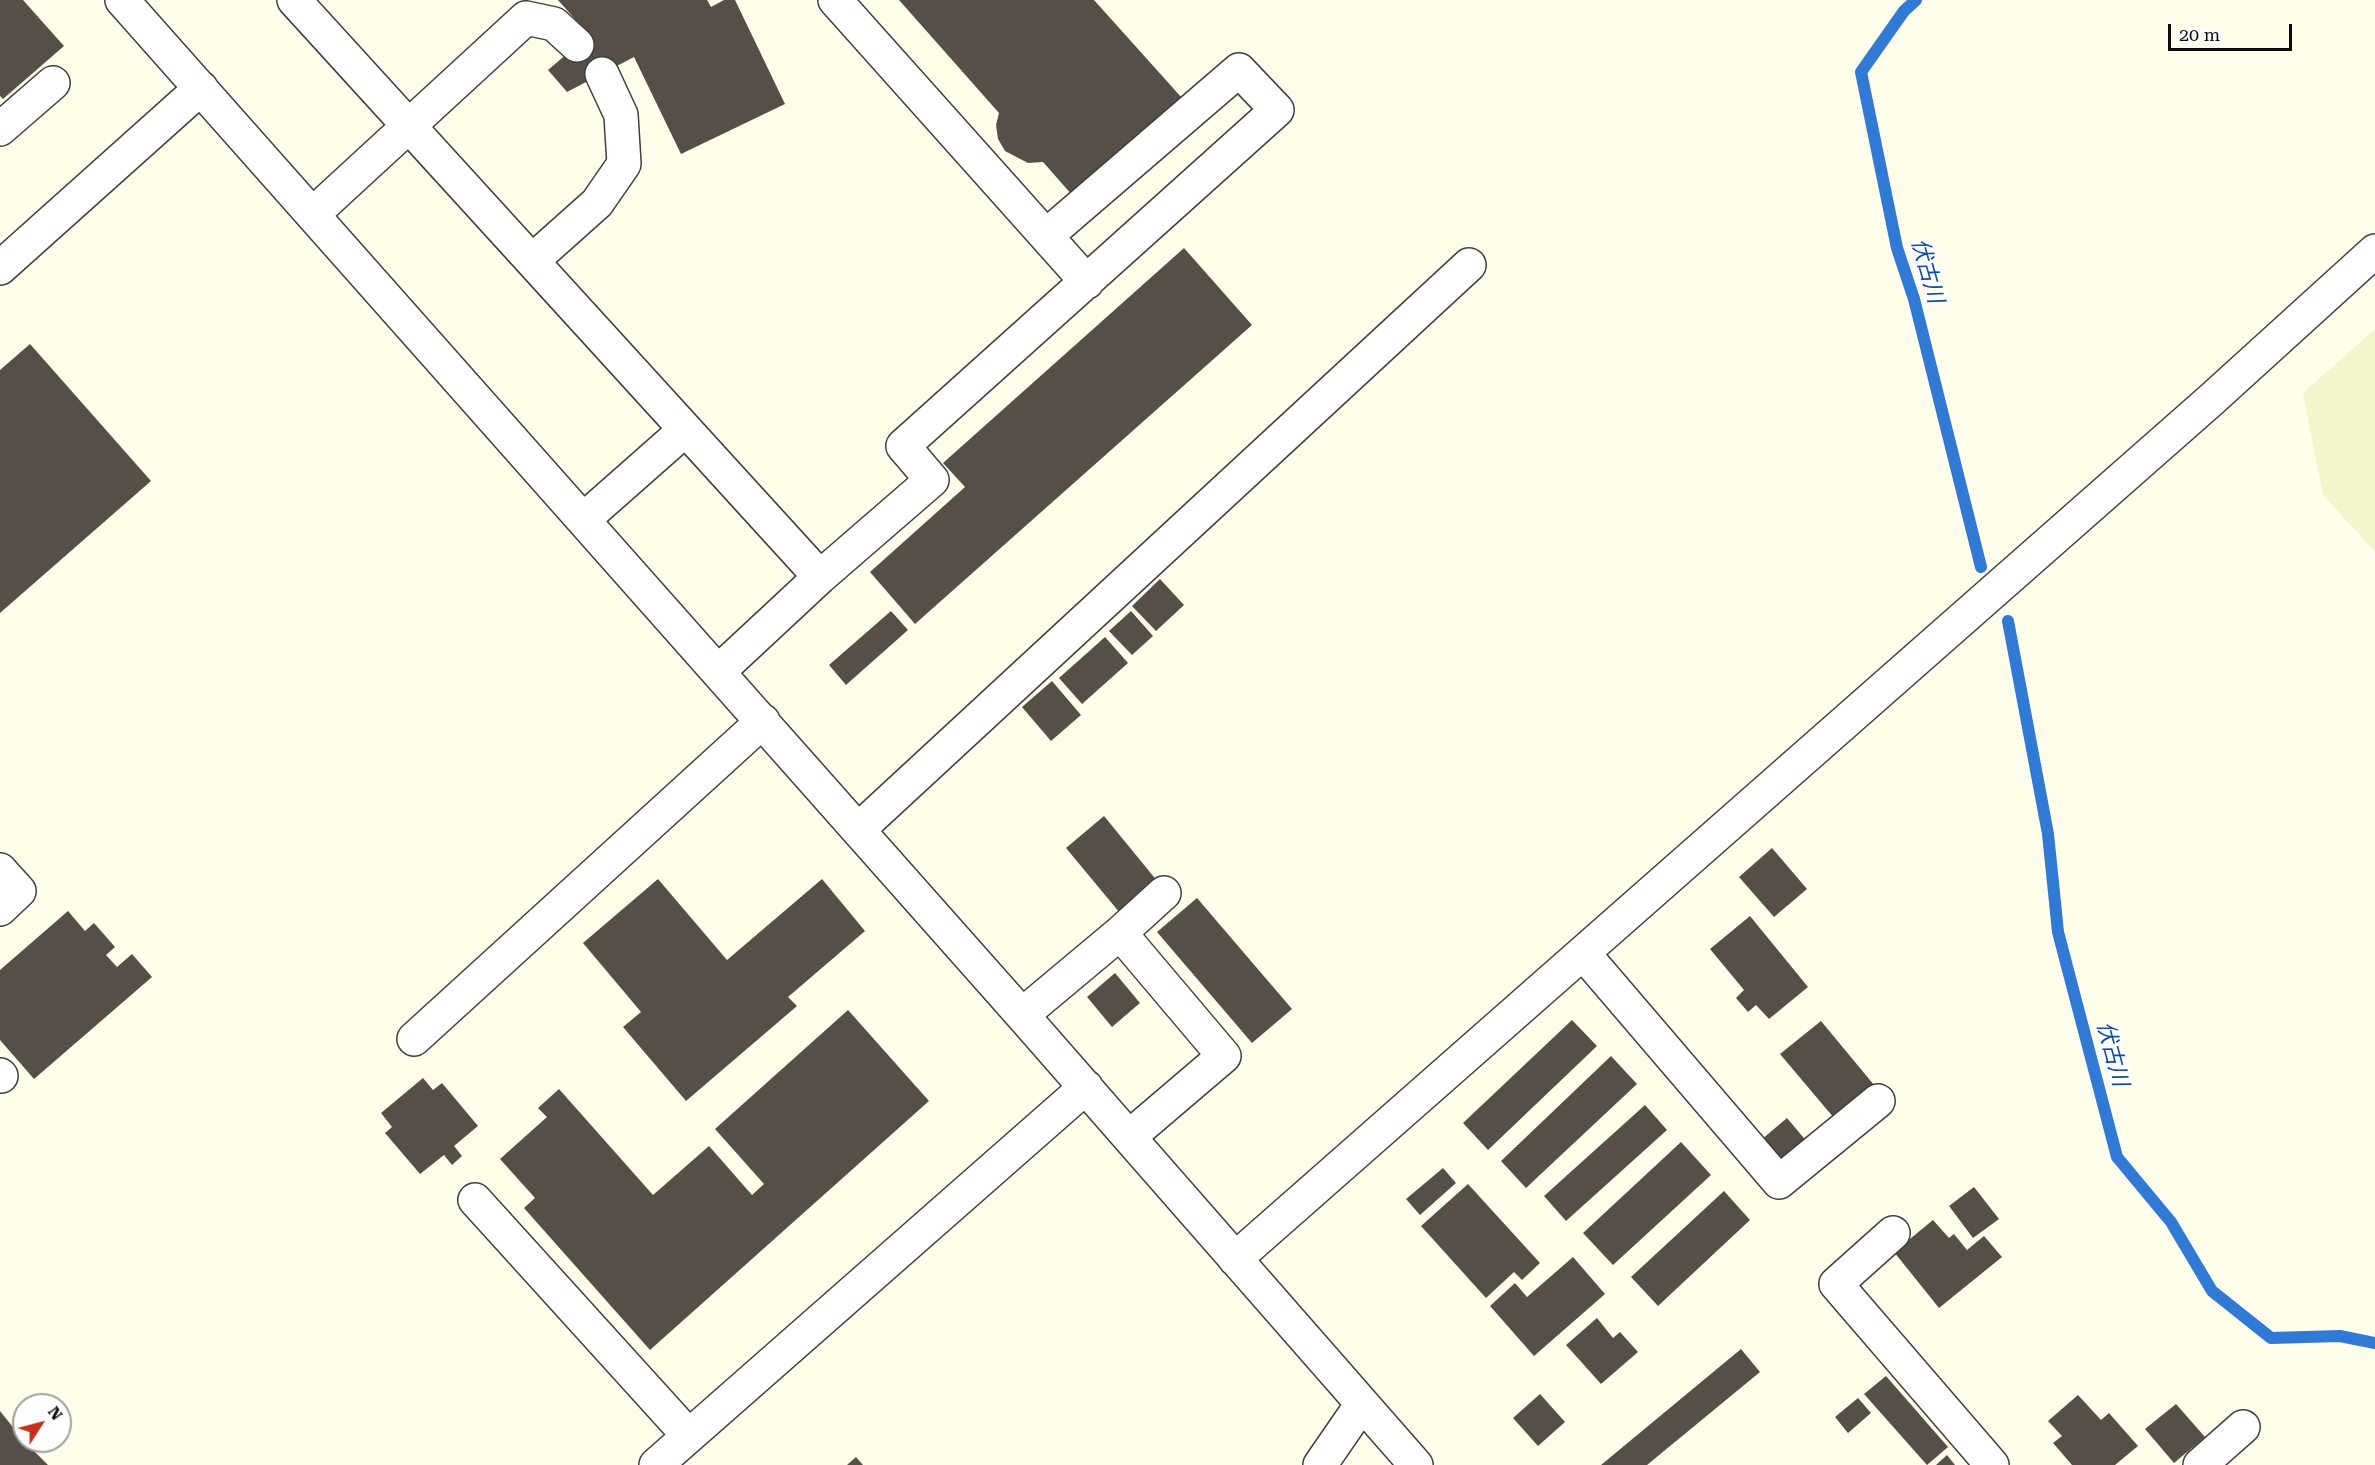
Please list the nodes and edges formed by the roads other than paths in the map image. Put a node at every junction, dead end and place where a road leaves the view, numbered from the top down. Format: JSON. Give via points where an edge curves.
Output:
{"nodes":[{"id":1,"x":122,"y":0,"type":"edge"},
{"id":2,"x":294,"y":0,"type":"edge"},
{"id":3,"x":835,"y":0,"type":"edge"},
{"id":4,"x":577,"y":45,"type":"dead end"},
{"id":5,"x":602,"y":74,"type":"dead end"},
{"id":6,"x":53,"y":82,"type":"dead end"},
{"id":7,"x":201,"y":88,"type":"junction"},
{"id":8,"x":409,"y":126,"type":"junction"},
{"id":9,"x":0,"y":129,"type":"edge"},
{"id":10,"x":313,"y":214,"type":"junction"},
{"id":11,"x":1046,"y":236,"type":"junction"},
{"id":12,"x":2375,"y":251,"type":"edge"},
{"id":13,"x":3,"y":259,"type":"edge"},
{"id":14,"x":531,"y":261,"type":"junction"},
{"id":15,"x":1469,"y":266,"type":"dead end"},
{"id":16,"x":1087,"y":282,"type":"junction"},
{"id":17,"x":685,"y":430,"type":"junction"},
{"id":18,"x":584,"y":520,"type":"junction"},
{"id":19,"x":820,"y":577,"type":"junction"},
{"id":20,"x":718,"y":672,"type":"junction"},
{"id":21,"x":763,"y":721,"type":"junction"},
{"id":22,"x":858,"y":830,"type":"junction"},
{"id":23,"x":0,"y":870,"type":"edge"},
{"id":24,"x":1164,"y":893,"type":"dead end"},
{"id":25,"x":0,"y":909,"type":"edge"},
{"id":26,"x":1120,"y":933,"type":"junction"},
{"id":27,"x":1582,"y":953,"type":"junction"},
{"id":28,"x":1022,"y":1015,"type":"junction"},
{"id":29,"x":414,"y":1039,"type":"dead end"},
{"id":30,"x":1086,"y":1086,"type":"junction"},
{"id":31,"x":1878,"y":1101,"type":"dead end"},
{"id":32,"x":1129,"y":1137,"type":"junction"},
{"id":33,"x":475,"y":1200,"type":"dead end"},
{"id":34,"x":1893,"y":1233,"type":"dead end"},
{"id":35,"x":1235,"y":1259,"type":"junction"},
{"id":36,"x":1362,"y":1404,"type":"junction"},
{"id":37,"x":2243,"y":1427,"type":"dead end"},
{"id":38,"x":689,"y":1436,"type":"junction"},
{"id":39,"x":656,"y":1465,"type":"edge"},
{"id":40,"x":1320,"y":1465,"type":"edge"},
{"id":41,"x":1416,"y":1465,"type":"edge"},
{"id":42,"x":1992,"y":1465,"type":"edge"},
{"id":43,"x":2200,"y":1465,"type":"edge"}],
"edges":[{"from":1,"to":7,"type":"street"},
{"from":2,"to":8,"type":"street"},
{"from":3,"to":11,"type":"street"},
{"from":4,"to":8,"type":"street","via":[[554,24],[526,18]]},
{"from":5,"to":14,"type":"street","via":[[621,115],[624,164],[597,203]]},
{"from":6,"to":9,"type":"street"},
{"from":7,"to":10,"type":"street"},
{"from":7,"to":13,"type":"street"},
{"from":8,"to":10,"type":"street"},
{"from":8,"to":14,"type":"street"},
{"from":10,"to":18,"type":"street"},
{"from":11,"to":16,"type":"street"},
{"from":11,"to":16,"type":"street","via":[[1239,70],[1277,110]]},
{"from":12,"to":27,"type":"street"},
{"from":14,"to":17,"type":"street"},
{"from":15,"to":22,"type":"street"},
{"from":16,"to":19,"type":"street","via":[[903,446],[932,480]]},
{"from":17,"to":18,"type":"street"},
{"from":17,"to":19,"type":"street"},
{"from":18,"to":20,"type":"street"},
{"from":19,"to":20,"type":"street"},
{"from":20,"to":21,"type":"street"},
{"from":21,"to":22,"type":"street"},
{"from":21,"to":29,"type":"street"},
{"from":22,"to":28,"type":"street"},
{"from":23,"to":25,"type":"street","via":[[20,891]]},
{"from":24,"to":26,"type":"street"},
{"from":26,"to":28,"type":"street"},
{"from":26,"to":32,"type":"street","via":[[1224,1056]]},
{"from":27,"to":31,"type":"street","via":[[1779,1182]]},
{"from":27,"to":35,"type":"street"},
{"from":28,"to":30,"type":"street"},
{"from":30,"to":32,"type":"street"},
{"from":30,"to":38,"type":"street"},
{"from":32,"to":35,"type":"street"},
{"from":33,"to":38,"type":"street"},
{"from":34,"to":42,"type":"street","via":[[1836,1284]]},
{"from":35,"to":36,"type":"street"},
{"from":36,"to":40,"type":"street"},
{"from":36,"to":41,"type":"street"},
{"from":37,"to":43,"type":"street"},
{"from":38,"to":39,"type":"street"}]}
